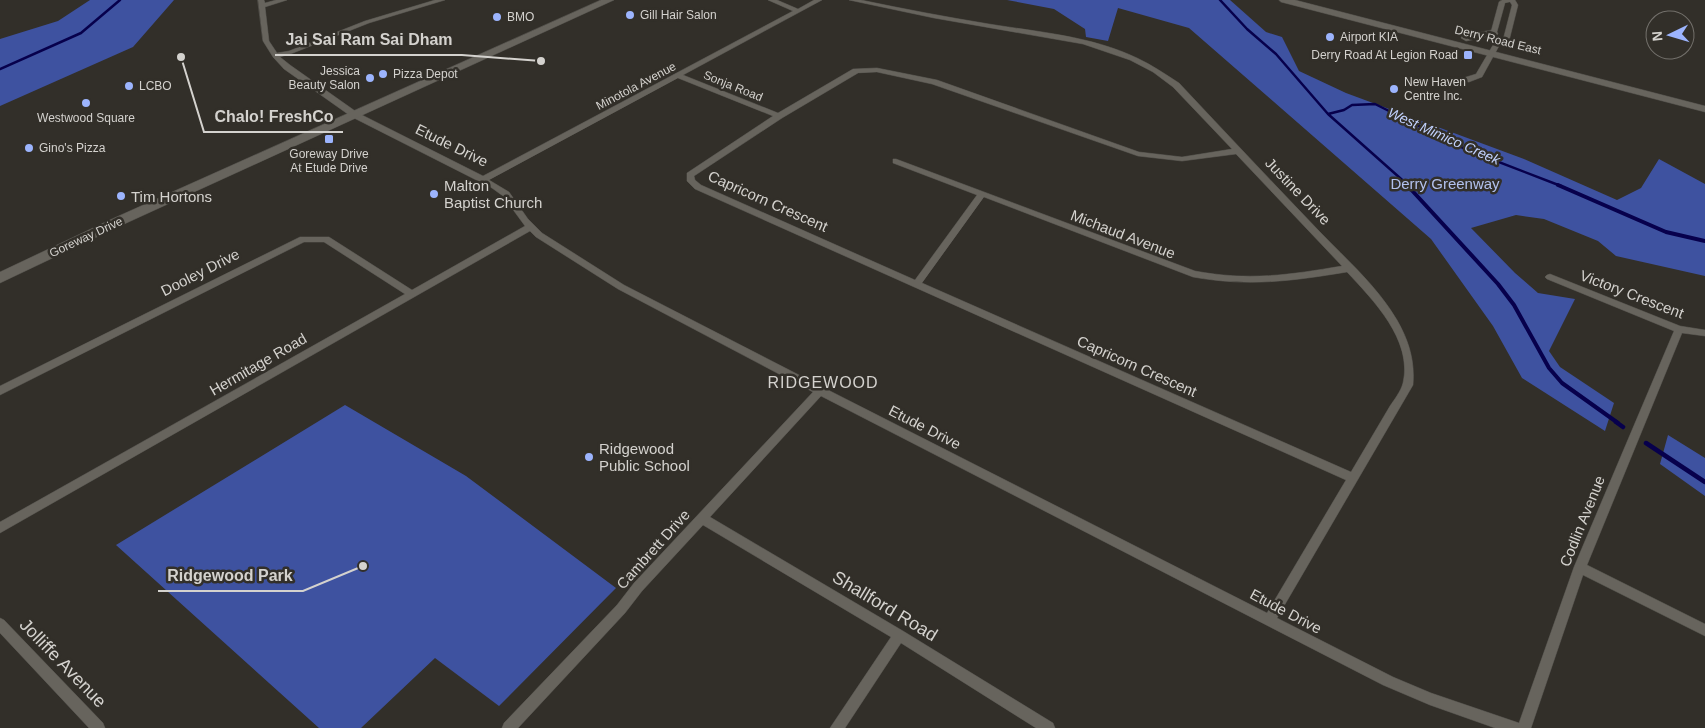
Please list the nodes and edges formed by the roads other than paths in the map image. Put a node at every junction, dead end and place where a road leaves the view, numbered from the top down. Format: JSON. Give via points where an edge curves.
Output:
{"nodes":[{"id":1,"x":284,"y":0,"type":"edge"},
{"id":2,"x":442,"y":0,"type":"edge"},
{"id":3,"x":609,"y":0,"type":"edge"},
{"id":4,"x":771,"y":0,"type":"edge"},
{"id":5,"x":819,"y":0,"type":"edge"},
{"id":6,"x":852,"y":0,"type":"edge"},
{"id":7,"x":1284,"y":0,"type":"edge"},
{"id":8,"x":1317,"y":0,"type":"edge"},
{"id":9,"x":1512,"y":0,"type":"edge"},
{"id":10,"x":261,"y":3,"type":"edge"},
{"id":11,"x":798,"y":11,"type":"junction"},
{"id":12,"x":1493,"y":33,"type":"junction"},
{"id":13,"x":1466,"y":38,"type":"junction"},
{"id":14,"x":1493,"y":49,"type":"junction"},
{"id":15,"x":275,"y":56,"type":"junction"},
{"id":16,"x":678,"y":76,"type":"junction"},
{"id":17,"x":1466,"y":80,"type":"dead end"},
{"id":18,"x":1705,"y":99,"type":"edge"},
{"id":19,"x":1705,"y":108,"type":"edge"},
{"id":20,"x":355,"y":114,"type":"junction"},
{"id":21,"x":779,"y":116,"type":"junction"},
{"id":22,"x":1238,"y":151,"type":"junction"},
{"id":23,"x":896,"y":161,"type":"dead end"},
{"id":24,"x":484,"y":179,"type":"junction"},
{"id":25,"x":981,"y":195,"type":"junction"},
{"id":26,"x":530,"y":227,"type":"junction"},
{"id":27,"x":1350,"y":268,"type":"junction"},
{"id":28,"x":1550,"y":277,"type":"dead end"},
{"id":29,"x":0,"y":278,"type":"edge"},
{"id":30,"x":916,"y":285,"type":"junction"},
{"id":31,"x":412,"y":294,"type":"junction"},
{"id":32,"x":1679,"y":329,"type":"junction"},
{"id":33,"x":1705,"y":333,"type":"edge"},
{"id":34,"x":0,"y":391,"type":"edge"},
{"id":35,"x":820,"y":391,"type":"junction"},
{"id":36,"x":1353,"y":478,"type":"junction"},
{"id":37,"x":702,"y":518,"type":"junction"},
{"id":38,"x":0,"y":528,"type":"edge"},
{"id":39,"x":1580,"y":567,"type":"junction"},
{"id":40,"x":1270,"y":619,"type":"junction"},
{"id":41,"x":0,"y":624,"type":"edge"},
{"id":42,"x":1705,"y":630,"type":"edge"},
{"id":43,"x":899,"y":636,"type":"junction"},
{"id":44,"x":98,"y":728,"type":"edge"},
{"id":45,"x":509,"y":728,"type":"edge"},
{"id":46,"x":837,"y":728,"type":"edge"},
{"id":47,"x":1048,"y":728,"type":"edge"},
{"id":48,"x":1515,"y":728,"type":"edge"},
{"id":49,"x":1524,"y":728,"type":"edge"}],
"edges":[{"from":1,"to":10,"type":"street"},
{"from":2,"to":15,"type":"street","via":[[367,22]]},
{"from":3,"to":20,"type":"main road","name":"Goreway Drive"},
{"from":4,"to":11,"type":"street"},
{"from":5,"to":11,"type":"street"},
{"from":6,"to":22,"type":"street","name":"Justine Drive","via":[[1082,42],[1124,54],[1152,67],[1176,85]]},
{"from":7,"to":14,"type":"main road","name":"Derry Road East"},
{"from":8,"to":13,"type":"main road","name":"Derry Road East"},
{"from":9,"to":12,"type":"street","via":[[1502,2]]},
{"from":9,"to":14,"type":"street","via":[[1515,6],[1506,41]]},
{"from":10,"to":15,"type":"street","name":"Etude Drive","via":[[266,41]]},
{"from":11,"to":16,"type":"street","name":"Minotola Avenue"},
{"from":12,"to":13,"type":"main road"},
{"from":12,"to":14,"type":"street"},
{"from":13,"to":14,"type":"main road","name":"Derry Road East"},
{"from":14,"to":17,"type":"street","via":[[1478,75]]},
{"from":14,"to":18,"type":"main road","name":"Derry Road East"},
{"from":14,"to":19,"type":"main road","name":"Derry Road East"},
{"from":15,"to":20,"type":"street","name":"Etude Drive","via":[[292,72]]},
{"from":16,"to":21,"type":"street","name":"Sonja Road"},
{"from":16,"to":24,"type":"street","name":"Minotola Avenue"},
{"from":20,"to":24,"type":"street","name":"Etude Drive"},
{"from":20,"to":29,"type":"main road","name":"Goreway Drive"},
{"from":21,"to":22,"type":"street","name":"Capricorn Crescent","via":[[856,71],[867,69],[934,82],[1138,154],[1182,159]]},
{"from":21,"to":30,"type":"street","name":"Capricorn Crescent","via":[[693,171],[691,181],[698,187]]},
{"from":22,"to":27,"type":"street","name":"Justine Drive"},
{"from":23,"to":25,"type":"street","name":"Michaud Avenue"},
{"from":24,"to":26,"type":"street","name":"Etude Drive","via":[[506,194]]},
{"from":25,"to":27,"type":"street","name":"Michaud Avenue","via":[[1209,278],[1258,282]]},
{"from":25,"to":30,"type":"street"},
{"from":26,"to":31,"type":"street","name":"Hermitage Road"},
{"from":26,"to":35,"type":"street","name":"Etude Drive","via":[[621,286]]},
{"from":27,"to":36,"type":"street","name":"Justine Drive","via":[[1395,324],[1408,354],[1410,370],[1408,385]]},
{"from":28,"to":32,"type":"street","name":"Victory Crescent"},
{"from":30,"to":36,"type":"street","name":"Capricorn Crescent"},
{"from":31,"to":34,"type":"street","name":"Dooley Drive","via":[[326,239],[303,239]]},
{"from":31,"to":38,"type":"street","name":"Hermitage Road"},
{"from":32,"to":33,"type":"street","name":"Victory Crescent"},
{"from":32,"to":39,"type":"street","name":"Codlin Avenue"},
{"from":35,"to":37,"type":"street","name":"Cambrett Drive"},
{"from":35,"to":40,"type":"street","name":"Etude Drive"},
{"from":36,"to":40,"type":"street","name":"Justine Drive"},
{"from":37,"to":43,"type":"street","name":"Shallford Road"},
{"from":37,"to":45,"type":"street","name":"Cambrett Drive"},
{"from":39,"to":42,"type":"street"},
{"from":39,"to":49,"type":"street","name":"Codlin Avenue"},
{"from":40,"to":48,"type":"street","name":"Etude Drive","via":[[1388,681]]},
{"from":41,"to":44,"type":"street","name":"Jolliffe Avenue"},
{"from":43,"to":46,"type":"street"},
{"from":43,"to":47,"type":"street","name":"Shallford Road"}]}
